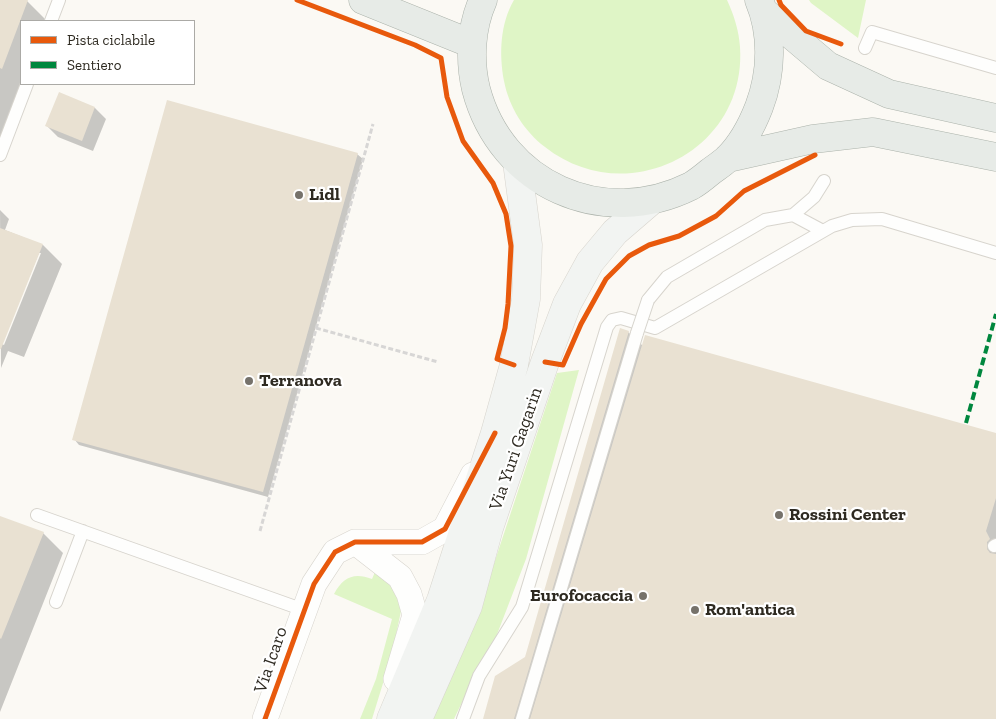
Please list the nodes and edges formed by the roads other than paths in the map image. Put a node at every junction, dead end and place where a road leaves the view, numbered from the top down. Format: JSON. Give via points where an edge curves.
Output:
{"nodes":[{"id":1,"x":59,"y":0,"type":"edge"},
{"id":2,"x":363,"y":0,"type":"edge"},
{"id":3,"x":483,"y":0,"type":"edge"},
{"id":4,"x":761,"y":6,"type":"edge"},
{"id":5,"x":50,"y":20,"type":"edge"},
{"id":6,"x":472,"y":44,"type":"junction"},
{"id":7,"x":865,"y":48,"type":"dead end"},
{"id":8,"x":996,"y":68,"type":"edge"},
{"id":9,"x":27,"y":85,"type":"edge"},
{"id":10,"x":996,"y":118,"type":"edge"},
{"id":11,"x":0,"y":155,"type":"edge"},
{"id":12,"x":996,"y":157,"type":"edge"},
{"id":13,"x":728,"y":158,"type":"junction"},
{"id":14,"x":516,"y":162,"type":"junction"},
{"id":15,"x":824,"y":181,"type":"dead end"},
{"id":16,"x":651,"y":201,"type":"junction"},
{"id":17,"x":793,"y":215,"type":"junction"},
{"id":18,"x":823,"y":231,"type":"junction"},
{"id":19,"x":996,"y":253,"type":"edge"},
{"id":20,"x":495,"y":433,"type":"junction"},
{"id":21,"x":37,"y":515,"type":"dead end"},
{"id":22,"x":83,"y":531,"type":"junction"},
{"id":23,"x":356,"y":542,"type":"junction"},
{"id":24,"x":56,"y":602,"type":"dead end"},
{"id":25,"x":304,"y":610,"type":"junction"},
{"id":26,"x":396,"y":708,"type":"edge"},
{"id":27,"x":265,"y":719,"type":"edge"},
{"id":28,"x":418,"y":719,"type":"edge"},
{"id":29,"x":463,"y":719,"type":"edge"},
{"id":30,"x":522,"y":719,"type":"edge"}],
"edges":[{"from":1,"to":5,"type":"lane"},
{"from":2,"to":6,"type":"main road"},
{"from":3,"to":6,"type":"main road","via":[[478,9]]},
{"from":4,"to":10,"type":"main road","via":[[828,66],[889,94]]},
{"from":4,"to":13,"type":"main road","via":[[770,50],[766,89],[751,127]]},
{"from":6,"to":14,"type":"main road","via":[[473,76],[481,108],[496,137]]},
{"from":7,"to":8,"type":"lane","via":[[872,32]]},
{"from":9,"to":11,"type":"lane"},
{"from":12,"to":13,"type":"main road","via":[[872,132],[813,139]]},
{"from":13,"to":16,"type":"main road","via":[[692,185]]},
{"from":14,"to":16,"type":"main road","via":[[546,184],[579,198],[615,204]]},
{"from":14,"to":20,"type":"main road","name":"Via Yuri Gagarin","via":[[528,245],[526,299],[514,366]]},
{"from":15,"to":17,"type":"lane","via":[[814,197]]},
{"from":16,"to":28,"type":"main road","name":"Via Yuri Gagarin","via":[[615,232],[590,262],[567,304],[492,519],[468,606]]},
{"from":17,"to":18,"type":"lane"},
{"from":17,"to":30,"type":"lane","bridge":true,"via":[[765,220],[667,277],[648,300]]},
{"from":18,"to":19,"type":"lane","via":[[852,220],[882,219]]},
{"from":18,"to":29,"type":"lane","via":[[655,328],[621,318],[612,320],[606,327],[522,607],[479,676]]},
{"from":20,"to":23,"type":"street","name":"Via Yuri Gagarin","via":[[445,529],[422,542]]},
{"from":20,"to":26,"type":"main road","name":"Via Yuri Gagarin","via":[[441,600]]},
{"from":21,"to":22,"type":"lane"},
{"from":22,"to":24,"type":"lane"},
{"from":22,"to":25,"type":"lane","via":[[247,595]]},
{"from":23,"to":25,"type":"street","name":"Via Icaro","via":[[335,552],[314,584]]},
{"from":23,"to":26,"type":"street","name":"Via Yuri Gagarin","via":[[400,577],[410,594],[415,615],[395,682]]},
{"from":25,"to":27,"type":"street","name":"Via Icaro"}]}
